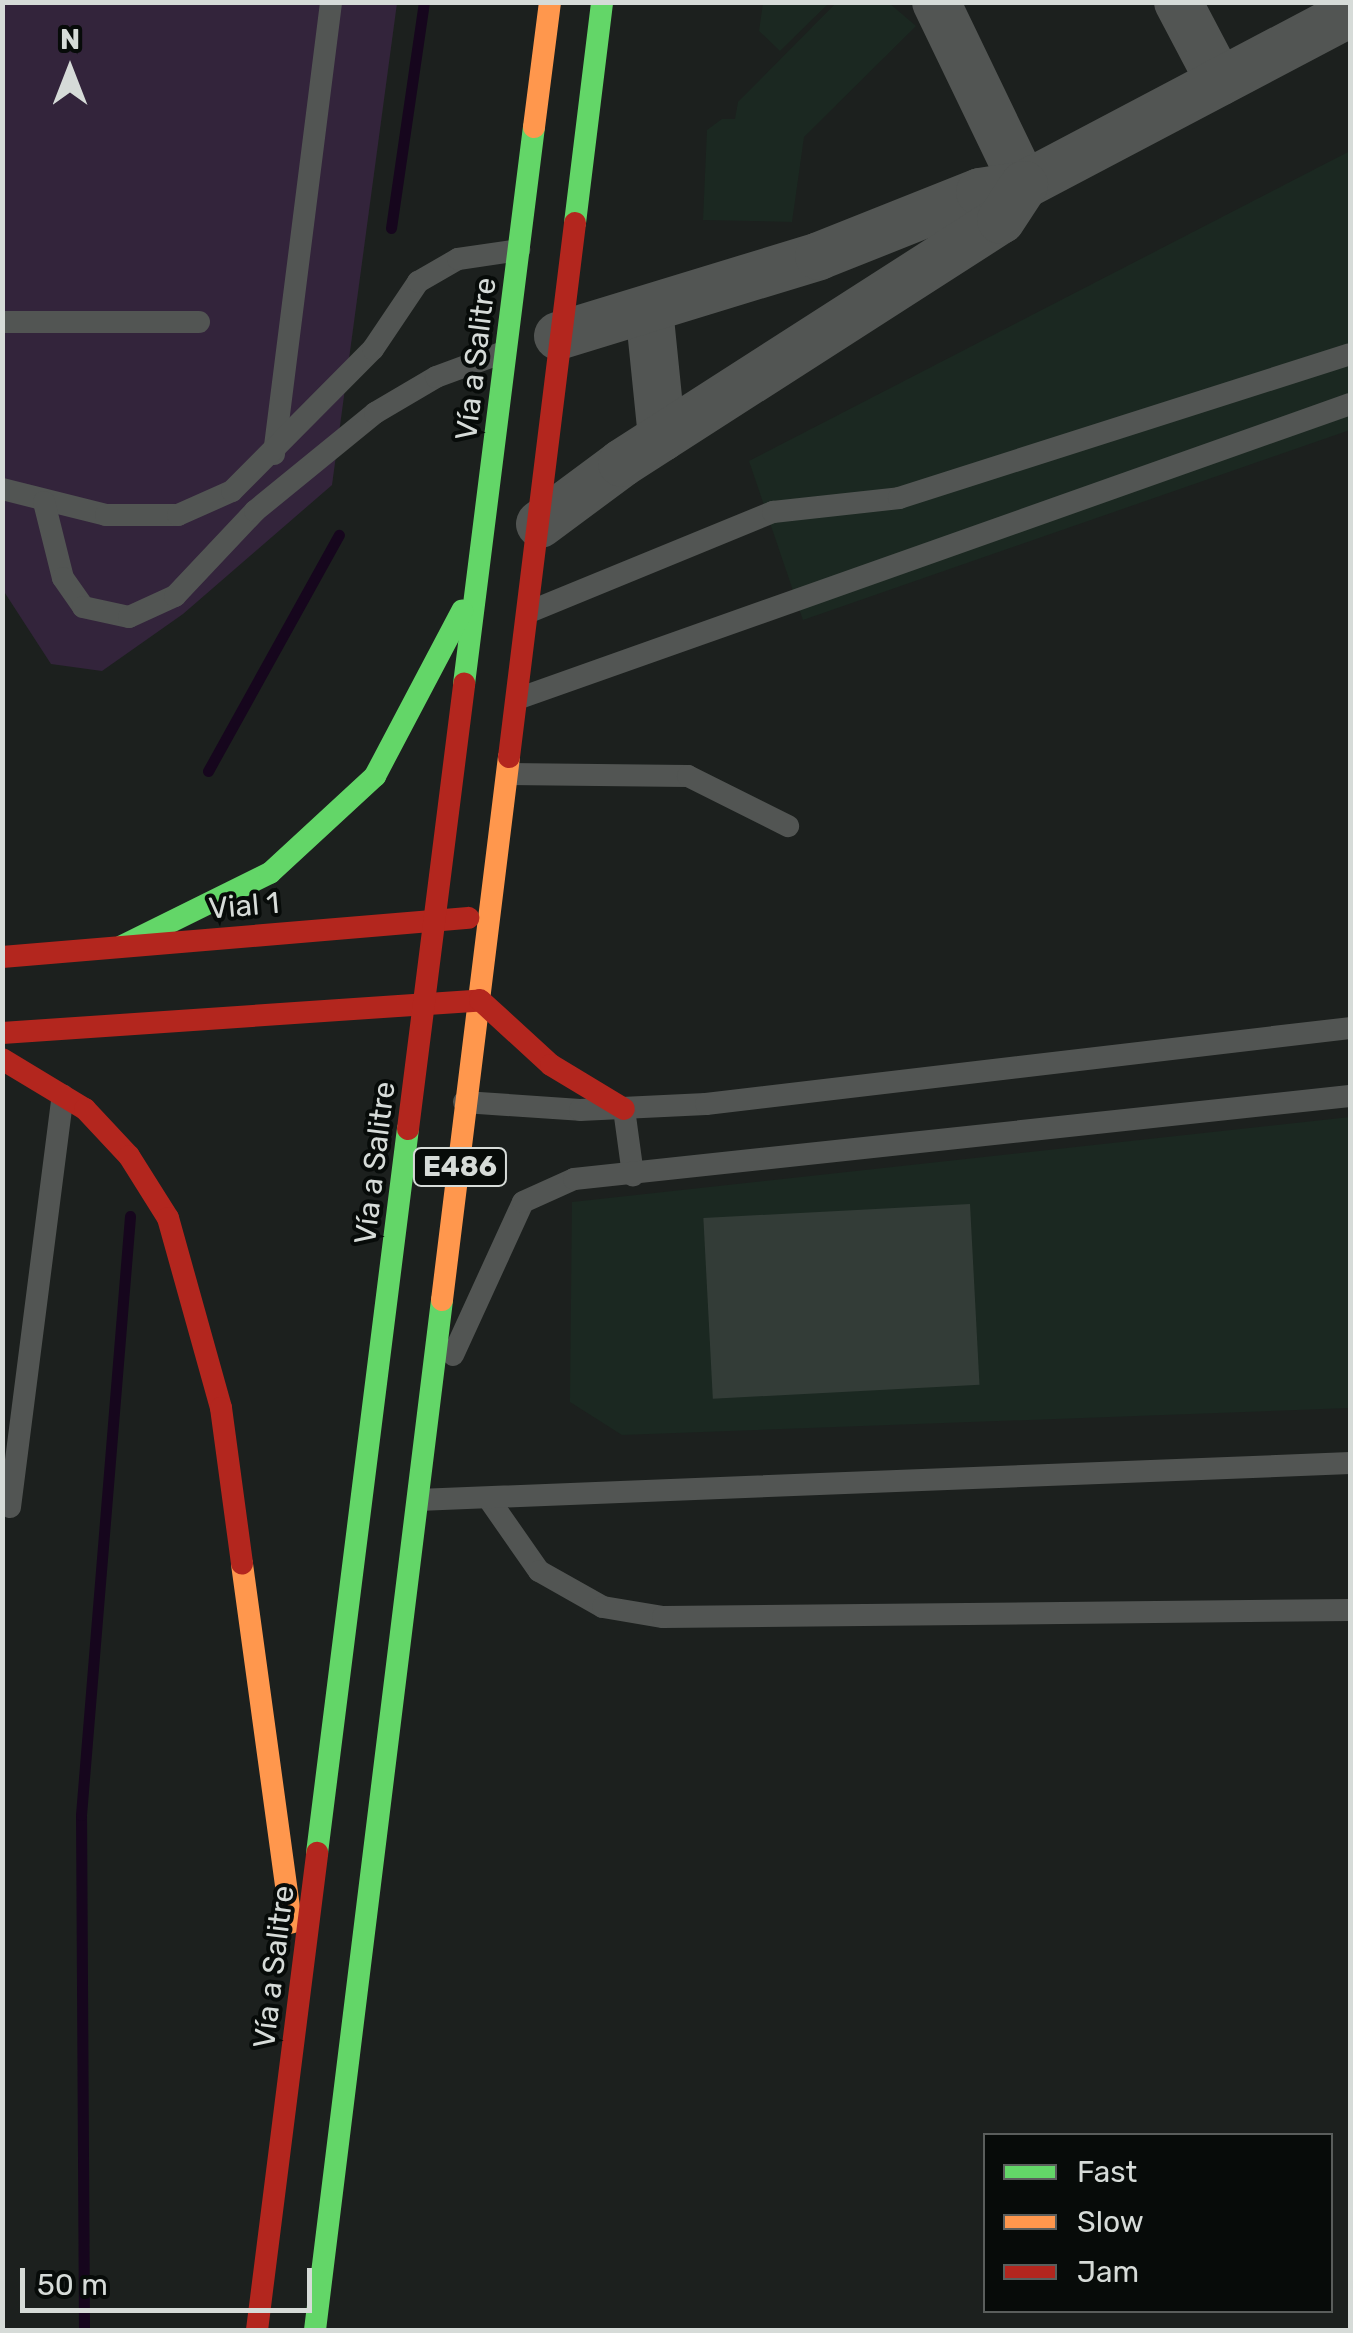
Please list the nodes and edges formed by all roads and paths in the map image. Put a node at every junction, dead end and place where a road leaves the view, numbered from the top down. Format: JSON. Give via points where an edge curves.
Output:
{"nodes":[{"id":1,"x":331,"y":2,"type":"edge"},
{"id":2,"x":550,"y":2,"type":"edge"},
{"id":3,"x":602,"y":2,"type":"edge"},
{"id":4,"x":936,"y":2,"type":"edge"},
{"id":5,"x":1178,"y":2,"type":"edge"},
{"id":6,"x":1350,"y":13,"type":"edge"},
{"id":7,"x":1220,"y":82,"type":"junction"},
{"id":8,"x":1024,"y":185,"type":"junction"},
{"id":9,"x":520,"y":250,"type":"junction"},
{"id":10,"x":649,"y":309,"type":"junction"},
{"id":11,"x":2,"y":322,"type":"edge"},
{"id":12,"x":199,"y":322,"type":"dead end"},
{"id":13,"x":558,"y":336,"type":"junction"},
{"id":14,"x":507,"y":350,"type":"junction"},
{"id":15,"x":1350,"y":354,"type":"edge"},
{"id":16,"x":1350,"y":404,"type":"edge"},
{"id":17,"x":662,"y":438,"type":"junction"},
{"id":18,"x":274,"y":454,"type":"junction"},
{"id":19,"x":2,"y":489,"type":"edge"},
{"id":20,"x":44,"y":502,"type":"junction"},
{"id":21,"x":540,"y":524,"type":"junction"},
{"id":22,"x":478,"y":582,"type":"junction"},
{"id":23,"x":528,"y":612,"type":"junction"},
{"id":24,"x":518,"y":699,"type":"junction"},
{"id":25,"x":508,"y":774,"type":"junction"},
{"id":26,"x":788,"y":826,"type":"dead end"},
{"id":27,"x":490,"y":916,"type":"junction"},
{"id":28,"x":435,"y":921,"type":"junction"},
{"id":29,"x":122,"y":946,"type":"junction"},
{"id":30,"x":2,"y":956,"type":"edge"},
{"id":31,"x":480,"y":1000,"type":"junction"},
{"id":32,"x":425,"y":1006,"type":"junction"},
{"id":33,"x":1350,"y":1028,"type":"edge"},
{"id":34,"x":2,"y":1034,"type":"edge"},
{"id":35,"x":2,"y":1059,"type":"edge"},
{"id":36,"x":63,"y":1092,"type":"junction"},
{"id":37,"x":1350,"y":1096,"type":"edge"},
{"id":38,"x":413,"y":1097,"type":"junction"},
{"id":39,"x":468,"y":1102,"type":"junction"},
{"id":40,"x":624,"y":1110,"type":"junction"},
{"id":41,"x":633,"y":1175,"type":"junction"},
{"id":42,"x":430,"y":1403,"type":"junction"},
{"id":43,"x":1350,"y":1463,"type":"edge"},
{"id":44,"x":488,"y":1498,"type":"junction"},
{"id":45,"x":418,"y":1500,"type":"junction"},
{"id":46,"x":10,"y":1507,"type":"dead end"},
{"id":47,"x":1350,"y":1610,"type":"edge"},
{"id":48,"x":301,"y":1996,"type":"junction"},
{"id":49,"x":257,"y":2330,"type":"edge"},
{"id":50,"x":314,"y":2330,"type":"edge"}],
"edges":[{"from":1,"to":18,"type":"lane"},
{"from":2,"to":9,"type":"main road","name":"Vía a Salitre","number":"E486"},
{"from":3,"to":13,"type":"main road","number":"E486"},
{"from":4,"to":8,"type":"street"},
{"from":5,"to":7,"type":"street"},
{"from":6,"to":7,"type":"street"},
{"from":7,"to":8,"type":"street"},
{"from":8,"to":10,"type":"street","via":[[980,192],[828,253]]},
{"from":8,"to":17,"type":"street","via":[[1001,220]]},
{"from":9,"to":14,"type":"main road","name":"Vía a Salitre","number":"E486"},
{"from":9,"to":18,"type":"lane","via":[[458,259],[418,282],[374,349]]},
{"from":10,"to":13,"type":"street"},
{"from":10,"to":17,"type":"street"},
{"from":11,"to":12,"type":"lane"},
{"from":13,"to":21,"type":"main road","number":"E486"},
{"from":14,"to":20,"type":"lane","via":[[436,377],[375,414],[256,511],[174,596],[129,617],[83,607],[63,578]]},
{"from":14,"to":22,"type":"main road","name":"Vía a Salitre","number":"E486"},
{"from":15,"to":23,"type":"lane","via":[[899,498],[773,512]]},
{"from":16,"to":24,"type":"lane"},
{"from":17,"to":21,"type":"street"},
{"from":18,"to":20,"type":"lane","via":[[232,491],[178,515],[106,515]]},
{"from":19,"to":20,"type":"lane"},
{"from":21,"to":23,"type":"main road","number":"E486"},
{"from":22,"to":28,"type":"main road","name":"Vía a Salitre","number":"E486"},
{"from":22,"to":29,"type":"main road","via":[[375,776],[270,873]]},
{"from":23,"to":24,"type":"main road","number":"E486"},
{"from":24,"to":25,"type":"main road","number":"E486"},
{"from":25,"to":26,"type":"lane","via":[[688,776]]},
{"from":25,"to":27,"type":"main road","number":"E486"},
{"from":27,"to":28,"type":"main road","name":"Vial 1"},
{"from":27,"to":31,"type":"main road","number":"E486"},
{"from":28,"to":29,"type":"main road","name":"Vial 1"},
{"from":28,"to":32,"type":"main road","name":"Vía a Salitre","number":"E486"},
{"from":29,"to":30,"type":"main road","name":"Vial 1"},
{"from":31,"to":32,"type":"main road"},
{"from":31,"to":39,"type":"main road","number":"E486"},
{"from":31,"to":40,"type":"main road","via":[[552,1065]]},
{"from":32,"to":34,"type":"main road"},
{"from":32,"to":38,"type":"main road","name":"Vía a Salitre","number":"E486"},
{"from":33,"to":40,"type":"lane"},
{"from":35,"to":36,"type":"main road"},
{"from":36,"to":46,"type":"lane"},
{"from":36,"to":48,"type":"main road","via":[[129,1156],[168,1218],[196,1304],[221,1408]]},
{"from":37,"to":41,"type":"lane"},
{"from":38,"to":39,"type":"lane"},
{"from":38,"to":48,"type":"main road","name":"Vía a Salitre","number":"E486"},
{"from":39,"to":40,"type":"lane"},
{"from":39,"to":42,"type":"main road","number":"E486"},
{"from":40,"to":41,"type":"lane"},
{"from":41,"to":42,"type":"lane","via":[[574,1179],[523,1202]]},
{"from":42,"to":45,"type":"main road","number":"E486"},
{"from":43,"to":44,"type":"lane"},
{"from":44,"to":45,"type":"lane"},
{"from":44,"to":47,"type":"lane","via":[[539,1571],[603,1607],[663,1618]]},
{"from":45,"to":50,"type":"main road","number":"E486"},
{"from":48,"to":49,"type":"main road","name":"Vía a Salitre","number":"E486"}]}
